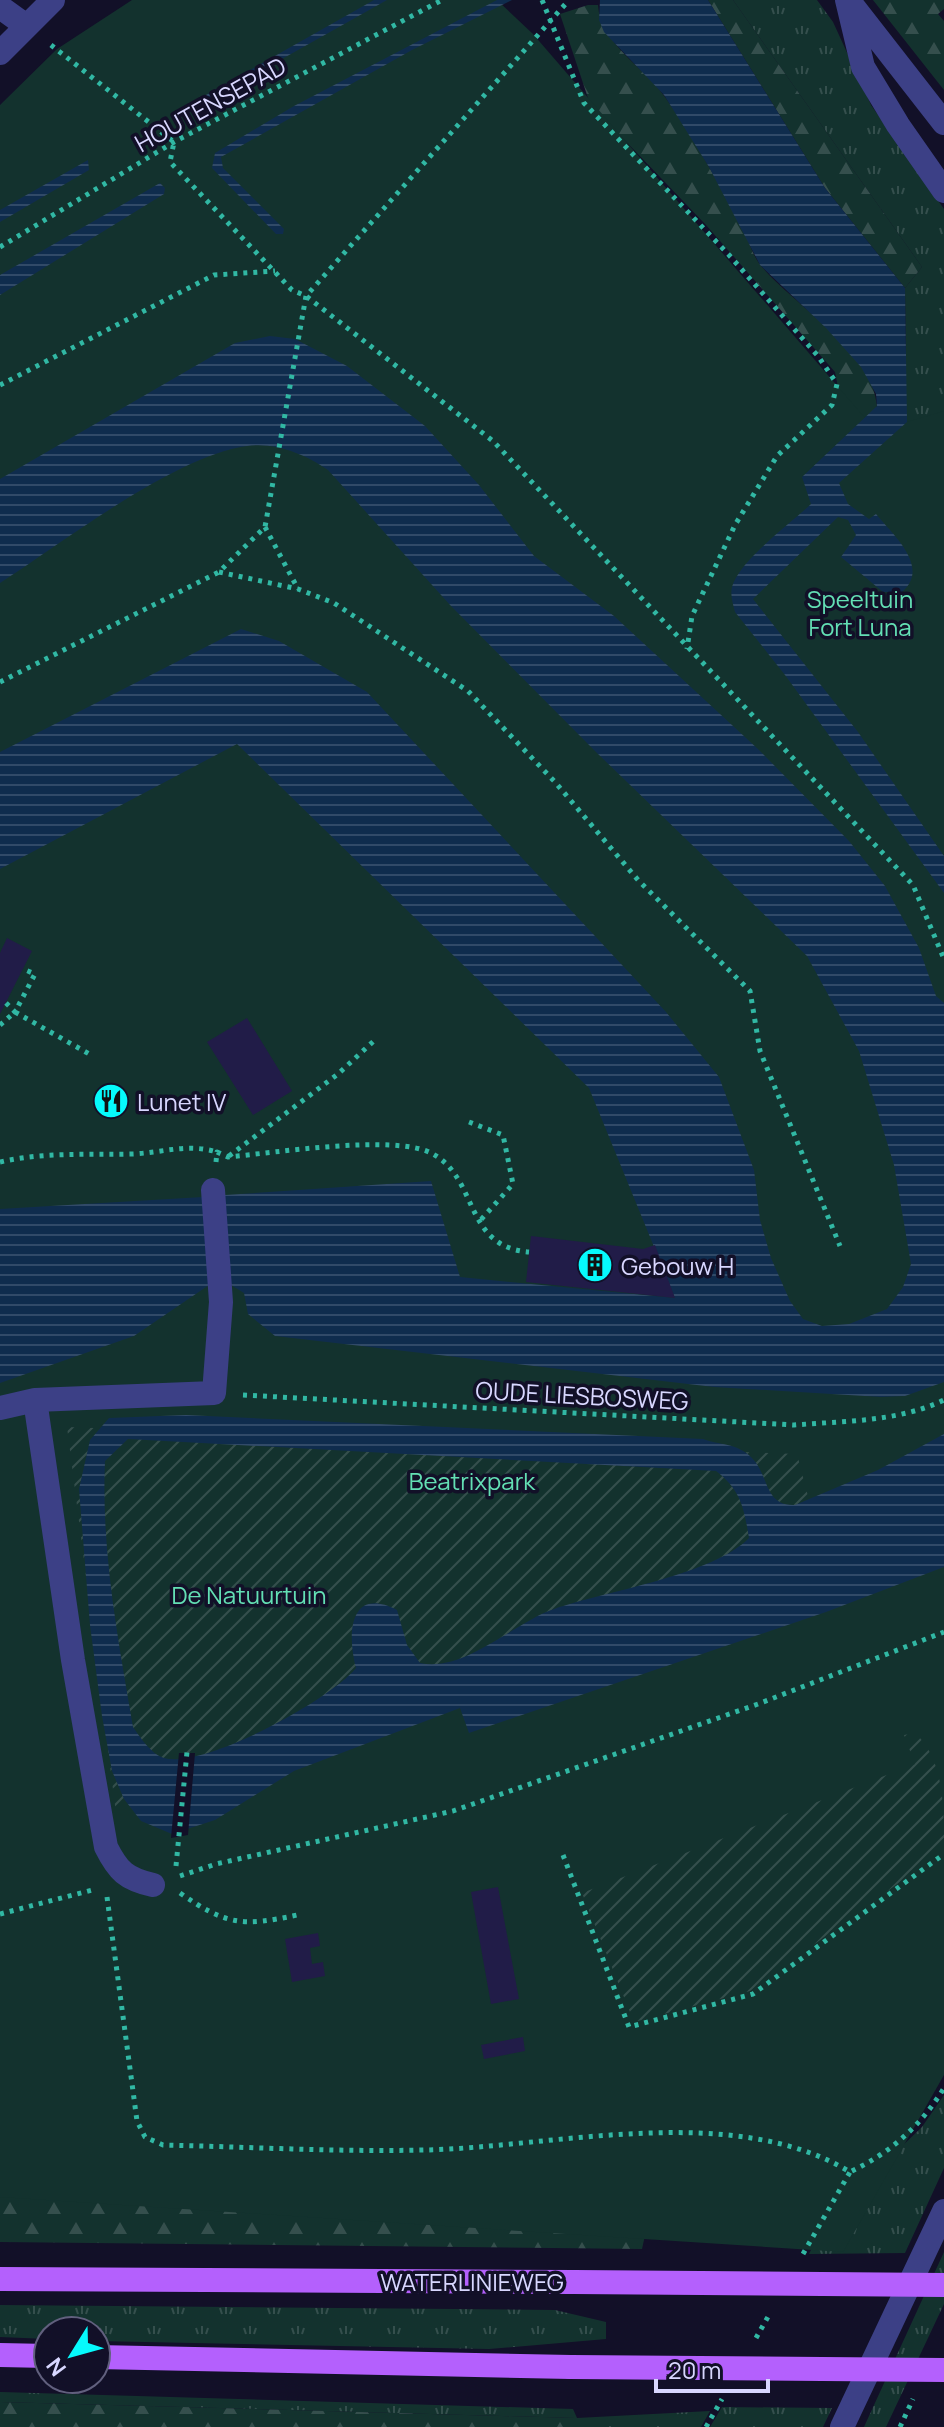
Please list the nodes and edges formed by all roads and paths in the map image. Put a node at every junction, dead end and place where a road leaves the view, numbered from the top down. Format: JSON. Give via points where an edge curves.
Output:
{"nodes":[{"id":1,"x":53,"y":0,"type":"edge"},
{"id":2,"x":442,"y":0,"type":"edge"},
{"id":3,"x":542,"y":0,"type":"edge"},
{"id":4,"x":569,"y":0,"type":"edge"},
{"id":5,"x":847,"y":0,"type":"edge"},
{"id":6,"x":0,"y":7,"type":"edge"},
{"id":7,"x":552,"y":20,"type":"junction"},
{"id":8,"x":25,"y":25,"type":"junction"},
{"id":9,"x":0,"y":53,"type":"edge"},
{"id":10,"x":944,"y":123,"type":"edge"},
{"id":11,"x":174,"y":142,"type":"junction"},
{"id":12,"x":944,"y":191,"type":"edge"},
{"id":13,"x":0,"y":247,"type":"edge"},
{"id":14,"x":275,"y":271,"type":"junction"},
{"id":15,"x":306,"y":296,"type":"junction"},
{"id":16,"x":0,"y":385,"type":"edge"},
{"id":17,"x":265,"y":527,"type":"junction"},
{"id":18,"x":219,"y":572,"type":"junction"},
{"id":19,"x":298,"y":589,"type":"junction"},
{"id":20,"x":687,"y":649,"type":"junction"},
{"id":21,"x":0,"y":682,"type":"edge"},
{"id":22,"x":944,"y":959,"type":"edge"},
{"id":23,"x":23,"y":969,"type":"dead end"},
{"id":24,"x":6,"y":1003,"type":"dead end"},
{"id":25,"x":15,"y":1012,"type":"junction"},
{"id":26,"x":0,"y":1025,"type":"edge"},
{"id":27,"x":377,"y":1038,"type":"dead end"},
{"id":28,"x":91,"y":1055,"type":"dead end"},
{"id":29,"x":469,"y":1122,"type":"dead end"},
{"id":30,"x":217,"y":1152,"type":"junction"},
{"id":31,"x":228,"y":1157,"type":"junction"},
{"id":32,"x":0,"y":1162,"type":"edge"},
{"id":33,"x":213,"y":1190,"type":"joint"},
{"id":34,"x":478,"y":1223,"type":"junction"},
{"id":35,"x":840,"y":1246,"type":"dead end"},
{"id":36,"x":529,"y":1252,"type":"dead end"},
{"id":37,"x":214,"y":1393,"type":"junction"},
{"id":38,"x":35,"y":1400,"type":"junction"},
{"id":39,"x":944,"y":1400,"type":"edge"},
{"id":40,"x":0,"y":1408,"type":"edge"},
{"id":41,"x":944,"y":1632,"type":"edge"},
{"id":42,"x":187,"y":1752,"type":"dead end"},
{"id":43,"x":179,"y":1846,"type":"dead end"},
{"id":44,"x":944,"y":1854,"type":"edge"},
{"id":45,"x":563,"y":1855,"type":"dead end"},
{"id":46,"x":117,"y":1871,"type":"junction"},
{"id":47,"x":153,"y":1885,"type":"junction"},
{"id":48,"x":0,"y":1914,"type":"edge"},
{"id":49,"x":297,"y":1915,"type":"dead end"},
{"id":50,"x":944,"y":2088,"type":"edge"},
{"id":51,"x":944,"y":2211,"type":"edge"},
{"id":52,"x":0,"y":2279,"type":"edge"},
{"id":53,"x":944,"y":2285,"type":"edge"},
{"id":54,"x":0,"y":2355,"type":"edge"},
{"id":55,"x":32,"y":2356,"type":"edge"},
{"id":56,"x":112,"y":2357,"type":"edge"},
{"id":57,"x":944,"y":2370,"type":"edge"},
{"id":58,"x":843,"y":2425,"type":"edge"}],
"edges":[{"from":1,"to":8,"type":"street"},
{"from":2,"to":11,"type":"path","name":"HOUTENSEPAD"},
{"from":3,"to":7,"type":"path"},
{"from":4,"to":7,"type":"path"},
{"from":5,"to":10,"type":"street"},
{"from":5,"to":12,"type":"street","via":[[863,67]]},
{"from":6,"to":8,"type":"street"},
{"from":7,"to":15,"type":"path"},
{"from":7,"to":20,"type":"path","via":[[584,103],[729,255],[837,384],[832,405],[777,456],[735,525],[692,616]]},
{"from":8,"to":9,"type":"street"},
{"from":8,"to":11,"type":"path"},
{"from":11,"to":13,"type":"path","name":"HOUTENSEPAD"},
{"from":11,"to":14,"type":"path","via":[[170,162]]},
{"from":14,"to":15,"type":"path","via":[[292,290]]},
{"from":14,"to":16,"type":"path","via":[[199,280]]},
{"from":15,"to":17,"type":"path"},
{"from":15,"to":20,"type":"path","via":[[493,441]]},
{"from":17,"to":18,"type":"path"},
{"from":17,"to":19,"type":"path"},
{"from":18,"to":19,"type":"path"},
{"from":18,"to":21,"type":"path"},
{"from":19,"to":35,"type":"path","via":[[374,626],[468,691],[638,880],[750,991],[760,1051]]},
{"from":20,"to":22,"type":"path","via":[[913,885]]},
{"from":23,"to":25,"type":"path","via":[[35,974]]},
{"from":24,"to":25,"type":"path"},
{"from":25,"to":26,"type":"path"},
{"from":25,"to":28,"type":"path"},
{"from":27,"to":31,"type":"path"},
{"from":29,"to":34,"type":"path","via":[[503,1135],[513,1184]]},
{"from":30,"to":31,"type":"path"},
{"from":30,"to":32,"type":"path","via":[[195,1146],[132,1154],[63,1152]]},
{"from":30,"to":33,"type":"path"},
{"from":31,"to":34,"type":"path","via":[[370,1144],[429,1151],[454,1168]]},
{"from":33,"to":37,"type":"street","via":[[221,1302]]},
{"from":34,"to":36,"type":"path","via":[[495,1241]]},
{"from":37,"to":38,"type":"street"},
{"from":37,"to":39,"type":"path","name":"OUDE LIESBOSWEG","via":[[794,1425],[869,1420]]},
{"from":38,"to":40,"type":"street"},
{"from":38,"to":46,"type":"street","via":[[73,1660],[106,1847]]},
{"from":41,"to":47,"type":"path","via":[[453,1811],[216,1864]]},
{"from":42,"to":43,"type":"path"},
{"from":44,"to":45,"type":"path","via":[[753,1994],[629,2027]]},
{"from":46,"to":47,"type":"street"},
{"from":46,"to":48,"type":"path","via":[[103,1887]]},
{"from":46,"to":50,"type":"path","via":[[107,1895],[137,2121],[145,2137],[163,2145],[425,2150],[579,2138],[737,2134],[777,2142],[850,2172],[882,2157],[916,2126]]},
{"from":47,"to":49,"type":"path","via":[[176,1890],[214,1917],[236,1922]]},
{"from":51,"to":58,"type":"street"},
{"from":52,"to":53,"type":"main road","name":"WATERLINIEWEG","bridge":true},
{"from":54,"to":55,"type":"main road"},
{"from":56,"to":57,"type":"main road","bridge":true}]}
